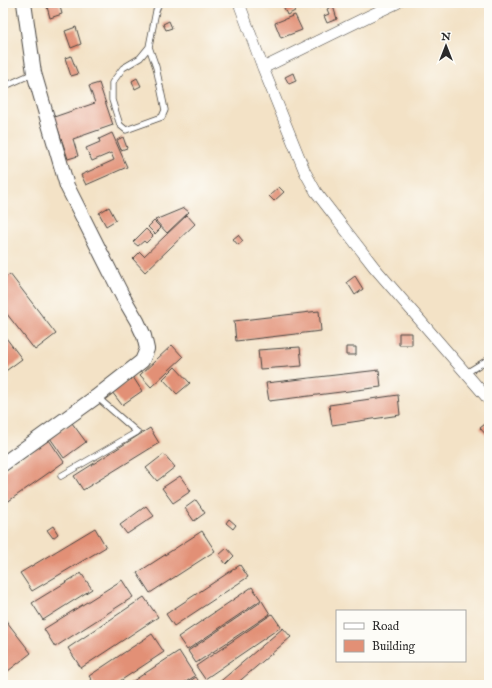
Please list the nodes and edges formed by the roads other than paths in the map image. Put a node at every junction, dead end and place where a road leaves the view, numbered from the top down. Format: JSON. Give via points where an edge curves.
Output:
{"nodes":[{"id":1,"x":24,"y":3,"type":"edge"},
{"id":2,"x":159,"y":3,"type":"edge"},
{"id":3,"x":239,"y":3,"type":"edge"},
{"id":4,"x":397,"y":3,"type":"edge"},
{"id":5,"x":149,"y":47,"type":"junction"},
{"id":6,"x":263,"y":68,"type":"junction"},
{"id":7,"x":34,"y":73,"type":"junction"},
{"id":8,"x":3,"y":87,"type":"edge"},
{"id":9,"x":489,"y":358,"type":"edge"},
{"id":10,"x":466,"y":373,"type":"junction"},
{"id":11,"x":96,"y":397,"type":"junction"},
{"id":12,"x":489,"y":400,"type":"edge"},
{"id":13,"x":3,"y":464,"type":"edge"},
{"id":14,"x":61,"y":476,"type":"dead end"}],
"edges":[{"from":1,"to":7,"type":"street"},
{"from":2,"to":5,"type":"lane"},
{"from":3,"to":6,"type":"street"},
{"from":4,"to":6,"type":"street"},
{"from":5,"to":5,"type":"lane","via":[[165,110],[162,117],[126,130],[120,125],[112,100],[112,83],[122,68],[140,58]]},
{"from":6,"to":10,"type":"street","via":[[305,172],[316,192],[374,267]]},
{"from":7,"to":8,"type":"lane"},
{"from":7,"to":11,"type":"street","via":[[67,186],[137,321],[147,349],[142,361]]},
{"from":9,"to":10,"type":"lane"},
{"from":10,"to":12,"type":"street"},
{"from":11,"to":13,"type":"street"},
{"from":11,"to":14,"type":"lane","via":[[137,432]]}]}
